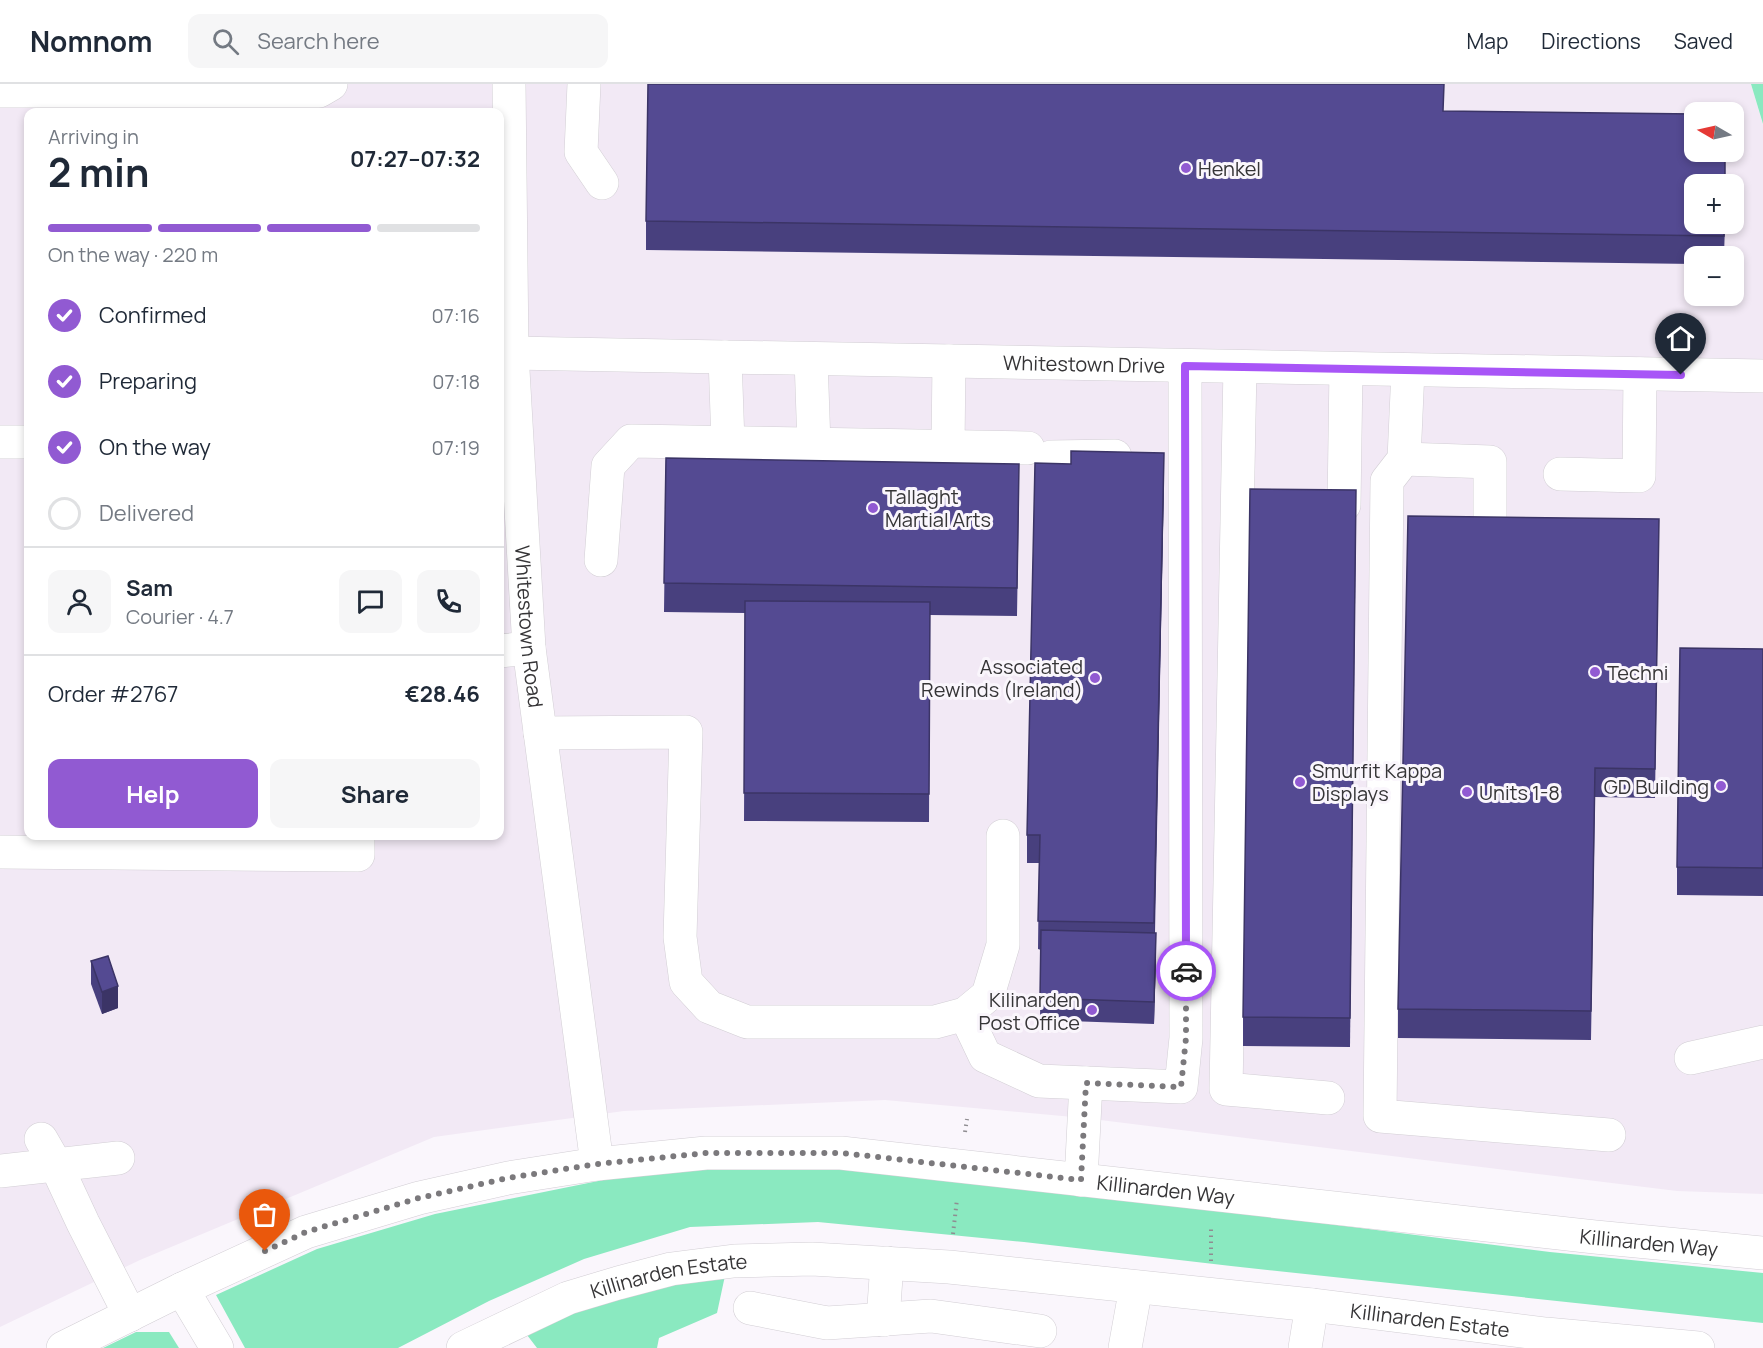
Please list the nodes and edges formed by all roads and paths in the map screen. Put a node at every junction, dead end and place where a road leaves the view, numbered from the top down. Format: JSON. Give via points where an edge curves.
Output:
{"nodes":[{"id":1,"x":330,"y":84,"type":"edge"},
{"id":2,"x":509,"y":84,"type":"edge"},
{"id":3,"x":584,"y":84,"type":"edge"},
{"id":4,"x":0,"y":91,"type":"edge"},
{"id":5,"x":602,"y":183,"type":"dead end"},
{"id":6,"x":512,"y":353,"type":"junction"},
{"id":7,"x":725,"y":357,"type":"junction"},
{"id":8,"x":811,"y":358,"type":"junction"},
{"id":9,"x":949,"y":361,"type":"junction"},
{"id":10,"x":1185,"y":366,"type":"junction"},
{"id":11,"x":1240,"y":367,"type":"junction"},
{"id":12,"x":1347,"y":369,"type":"junction"},
{"id":13,"x":1408,"y":370,"type":"junction"},
{"id":14,"x":1640,"y":374,"type":"junction"},
{"id":15,"x":1763,"y":376,"type":"edge"},
{"id":16,"x":0,"y":442,"type":"edge"},
{"id":17,"x":24,"y":442,"type":"edge"},
{"id":18,"x":728,"y":443,"type":"junction"},
{"id":19,"x":814,"y":445,"type":"junction"},
{"id":20,"x":948,"y":447,"type":"junction"},
{"id":21,"x":1186,"y":456,"type":"junction"},
{"id":22,"x":1404,"y":459,"type":"junction"},
{"id":23,"x":1560,"y":474,"type":"dead end"},
{"id":24,"x":1344,"y":506,"type":"edge"},
{"id":25,"x":1490,"y":523,"type":"edge"},
{"id":26,"x":601,"y":560,"type":"dead end"},
{"id":27,"x":514,"y":649,"type":"edge"},
{"id":28,"x":540,"y":733,"type":"junction"},
{"id":29,"x":1003,"y":836,"type":"dead end"},
{"id":30,"x":358,"y":840,"type":"edge"},
{"id":31,"x":0,"y":852,"type":"edge"},
{"id":32,"x":965,"y":1014,"type":"junction"},
{"id":33,"x":1763,"y":1042,"type":"edge"},
{"id":34,"x":1691,"y":1058,"type":"dead end"},
{"id":35,"x":1086,"y":1083,"type":"junction"},
{"id":36,"x":1328,"y":1098,"type":"dead end"},
{"id":37,"x":1609,"y":1135,"type":"dead end"},
{"id":38,"x":48,"y":1152,"type":"junction"},
{"id":39,"x":118,"y":1158,"type":"dead end"},
{"id":40,"x":597,"y":1164,"type":"junction"},
{"id":41,"x":0,"y":1171,"type":"edge"},
{"id":42,"x":1081,"y":1180,"type":"junction"},
{"id":43,"x":1211,"y":1219,"type":"dead end"},
{"id":44,"x":1763,"y":1253,"type":"edge"},
{"id":45,"x":887,"y":1263,"type":"junction"},
{"id":46,"x":1136,"y":1287,"type":"junction"},
{"id":47,"x":182,"y":1289,"type":"junction"},
{"id":48,"x":1211,"y":1294,"type":"junction"},
{"id":49,"x":1311,"y":1305,"type":"junction"},
{"id":50,"x":750,"y":1308,"type":"dead end"},
{"id":51,"x":130,"y":1315,"type":"junction"},
{"id":52,"x":884,"y":1320,"type":"junction"},
{"id":53,"x":1040,"y":1331,"type":"dead end"},
{"id":54,"x":1545,"y":1341,"type":"edge"},
{"id":55,"x":63,"y":1348,"type":"edge"},
{"id":56,"x":217,"y":1348,"type":"edge"},
{"id":57,"x":463,"y":1348,"type":"edge"},
{"id":58,"x":1125,"y":1348,"type":"edge"},
{"id":59,"x":1305,"y":1348,"type":"edge"},
{"id":60,"x":1698,"y":1348,"type":"edge"}],
"edges":[{"from":1,"to":4,"type":"street","via":[[319,91]]},
{"from":2,"to":6,"type":"street","name":"Whitestown Road"},
{"from":3,"to":5,"type":"street","via":[[581,152]]},
{"from":6,"to":7,"type":"street","name":"Whitestown Drive"},
{"from":6,"to":27,"type":"street","name":"Whitestown Road"},
{"from":7,"to":8,"type":"street","name":"Whitestown Drive"},
{"from":7,"to":18,"type":"street"},
{"from":8,"to":9,"type":"street","name":"Whitestown Drive"},
{"from":8,"to":19,"type":"street"},
{"from":9,"to":10,"type":"street","name":"Whitestown Drive"},
{"from":9,"to":20,"type":"street"},
{"from":10,"to":11,"type":"street","name":"Whitestown Drive"},
{"from":10,"to":21,"type":"street"},
{"from":11,"to":12,"type":"street","name":"Whitestown Drive"},
{"from":11,"to":36,"type":"street","via":[[1226,1089]]},
{"from":12,"to":13,"type":"street","name":"Whitestown Drive"},
{"from":12,"to":24,"type":"street"},
{"from":13,"to":14,"type":"street","name":"Whitestown Drive"},
{"from":13,"to":22,"type":"street"},
{"from":14,"to":15,"type":"street","name":"Whitestown Drive"},
{"from":14,"to":23,"type":"street","via":[[1639,476]]},
{"from":16,"to":17,"type":"street"},
{"from":18,"to":19,"type":"street"},
{"from":18,"to":26,"type":"street","via":[[631,441],[608,466]]},
{"from":19,"to":20,"type":"street"},
{"from":20,"to":21,"type":"street"},
{"from":21,"to":35,"type":"street","via":[[1186,1026],[1181,1087]]},
{"from":22,"to":25,"type":"street","via":[[1490,462]]},
{"from":22,"to":37,"type":"street","via":[[1387,481],[1380,1116]]},
{"from":27,"to":28,"type":"street","name":"Whitestown Road"},
{"from":28,"to":32,"type":"street","via":[[686,732],[680,937],[686,982],[709,1007],[747,1022],[935,1022]]},
{"from":28,"to":40,"type":"street","name":"Whitestown Road"},
{"from":29,"to":32,"type":"street","via":[[1003,945],[988,995]]},
{"from":30,"to":31,"type":"street","via":[[358,855]]},
{"from":32,"to":35,"type":"street","via":[[985,1056],[1039,1081]]},
{"from":33,"to":34,"type":"street"},
{"from":35,"to":42,"type":"street"},
{"from":38,"to":39,"type":"street"},
{"from":38,"to":41,"type":"street"},
{"from":38,"to":51,"type":"street"},
{"from":40,"to":42,"type":"street","name":"Killinarden Way","via":[[706,1153],[842,1153]]},
{"from":40,"to":47,"type":"street","name":"Killinarden Way","via":[[430,1196],[306,1232]]},
{"from":42,"to":44,"type":"street","name":"Killinarden Way"},
{"from":43,"to":48,"type":"path"},
{"from":45,"to":46,"type":"street","name":"Killinarden Estate"},
{"from":45,"to":52,"type":"street"},
{"from":45,"to":57,"type":"street","name":"Killinarden Estate","via":[[812,1259],[671,1269],[568,1298]]},
{"from":46,"to":48,"type":"street","name":"Killinarden Estate"},
{"from":46,"to":58,"type":"street"},
{"from":47,"to":51,"type":"street","name":"Killinarden Way"},
{"from":47,"to":56,"type":"street"},
{"from":48,"to":49,"type":"street","name":"Killinarden Estate"},
{"from":49,"to":54,"type":"street","name":"Killinarden Estate"},
{"from":49,"to":59,"type":"street"},
{"from":50,"to":52,"type":"street","via":[[827,1323]]},
{"from":51,"to":55,"type":"street","name":"Killinarden Way"},
{"from":52,"to":53,"type":"street","via":[[931,1316]]},
{"from":54,"to":60,"type":"street","name":"Killinarden Estate"}]}
